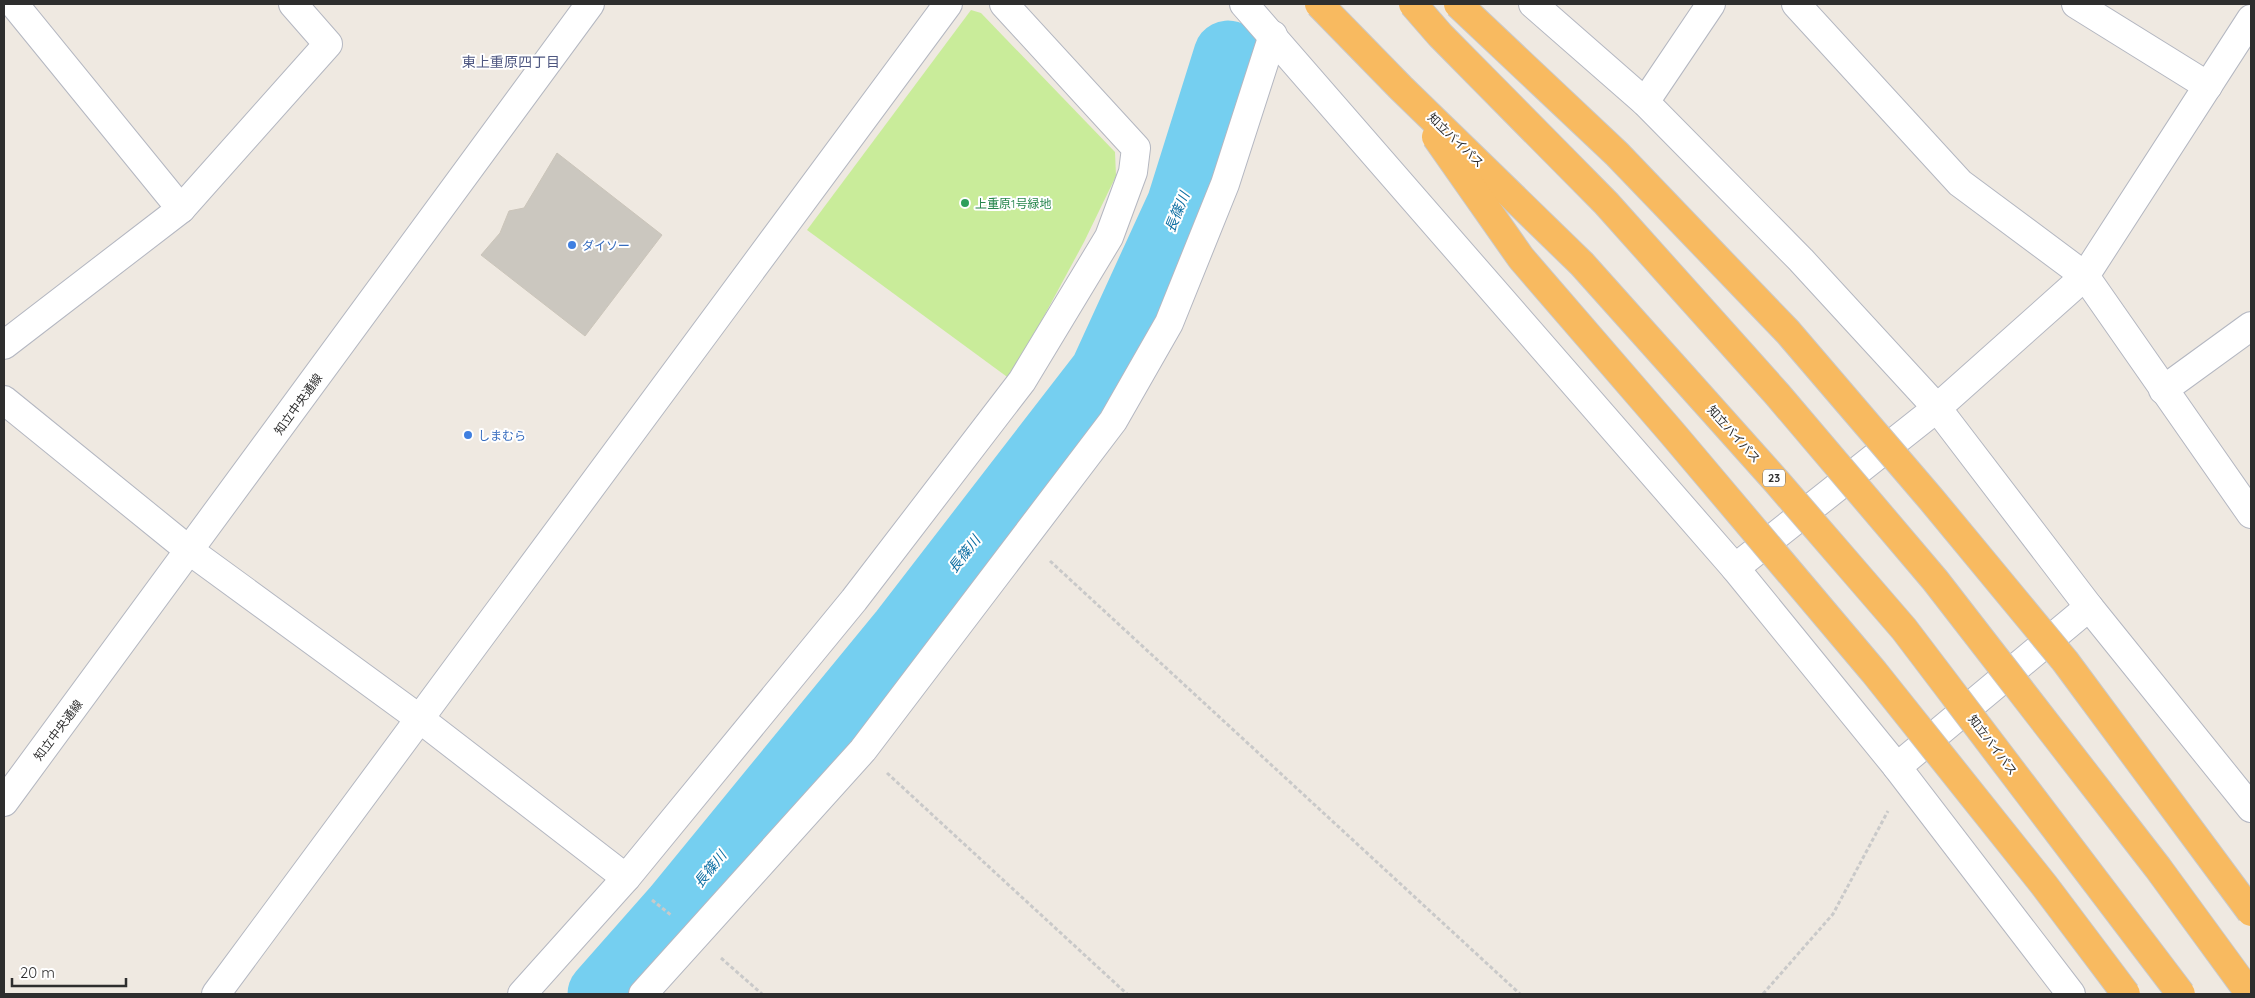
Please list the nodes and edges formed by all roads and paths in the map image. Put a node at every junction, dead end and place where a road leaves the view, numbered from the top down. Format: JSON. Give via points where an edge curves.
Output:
{"nodes":[{"id":1,"x":14,"y":4,"type":"edge"},
{"id":2,"x":293,"y":4,"type":"edge"},
{"id":3,"x":590,"y":4,"type":"edge"},
{"id":4,"x":948,"y":4,"type":"edge"},
{"id":5,"x":1004,"y":4,"type":"edge"},
{"id":6,"x":1244,"y":4,"type":"edge"},
{"id":7,"x":1320,"y":4,"type":"edge"},
{"id":8,"x":1413,"y":4,"type":"edge"},
{"id":9,"x":1458,"y":4,"type":"edge"},
{"id":10,"x":1533,"y":4,"type":"edge"},
{"id":11,"x":1711,"y":4,"type":"edge"},
{"id":12,"x":1796,"y":4,"type":"edge"},
{"id":13,"x":2076,"y":4,"type":"edge"},
{"id":14,"x":2251,"y":19,"type":"edge"},
{"id":15,"x":1273,"y":35,"type":"junction"},
{"id":16,"x":2208,"y":86,"type":"junction"},
{"id":17,"x":1401,"y":88,"type":"junction"},
{"id":18,"x":1645,"y":102,"type":"junction"},
{"id":19,"x":181,"y":209,"type":"junction"},
{"id":20,"x":2085,"y":276,"type":"junction"},
{"id":21,"x":2251,"y":326,"type":"edge"},
{"id":22,"x":4,"y":345,"type":"edge"},
{"id":23,"x":2163,"y":390,"type":"junction"},
{"id":24,"x":4,"y":400,"type":"edge"},
{"id":25,"x":1937,"y":408,"type":"junction"},
{"id":26,"x":2251,"y":514,"type":"edge"},
{"id":27,"x":1024,"y":537,"type":"junction"},
{"id":28,"x":190,"y":551,"type":"junction"},
{"id":29,"x":1735,"y":568,"type":"junction"},
{"id":30,"x":2089,"y":606,"type":"junction"},
{"id":31,"x":420,"y":718,"type":"junction"},
{"id":32,"x":863,"y":750,"type":"junction"},
{"id":33,"x":1897,"y":767,"type":"junction"},
{"id":34,"x":4,"y":802,"type":"edge"},
{"id":35,"x":2251,"y":808,"type":"edge"},
{"id":36,"x":626,"y":878,"type":"junction"},
{"id":37,"x":650,"y":898,"type":"dead end"},
{"id":38,"x":2251,"y":912,"type":"edge"},
{"id":39,"x":675,"y":919,"type":"dead end"},
{"id":40,"x":696,"y":936,"type":"junction"},
{"id":41,"x":216,"y":994,"type":"edge"},
{"id":42,"x":522,"y":994,"type":"edge"},
{"id":43,"x":643,"y":994,"type":"edge"},
{"id":44,"x":762,"y":994,"type":"edge"},
{"id":45,"x":1128,"y":994,"type":"edge"},
{"id":46,"x":1520,"y":994,"type":"edge"},
{"id":47,"x":1763,"y":994,"type":"edge"},
{"id":48,"x":2071,"y":994,"type":"edge"},
{"id":49,"x":2126,"y":994,"type":"edge"},
{"id":50,"x":2181,"y":994,"type":"edge"},
{"id":51,"x":2250,"y":994,"type":"edge"}],
"edges":[{"from":1,"to":19,"type":"street"},
{"from":2,"to":19,"type":"street","via":[[328,44]]},
{"from":3,"to":28,"type":"street","name":"知立中央通線"},
{"from":4,"to":31,"type":"street"},
{"from":5,"to":36,"type":"street","via":[[1136,148],[1133,172],[1109,237],[1022,381],[854,600]]},
{"from":6,"to":15,"type":"street"},
{"from":7,"to":17,"type":"highway","name":"知立バイパス","number":"23","bridge":true},
{"from":8,"to":51,"type":"highway","bridge":true,"via":[[1606,203],[1777,394],[1935,580],[2158,868]]},
{"from":9,"to":38,"type":"highway","bridge":true,"via":[[1618,154],[1788,332],[2065,661]]},
{"from":10,"to":18,"type":"street"},
{"from":11,"to":18,"type":"street"},
{"from":12,"to":20,"type":"street","via":[[1960,183]]},
{"from":13,"to":16,"type":"street"},
{"from":14,"to":16,"type":"street"},
{"from":15,"to":27,"type":"street","via":[[1225,184],[1169,323],[1113,421]]},
{"from":15,"to":29,"type":"street"},
{"from":16,"to":20,"type":"street"},
{"from":17,"to":49,"type":"highway","bridge":true,"via":[[1521,258],[1874,672],[2044,885]]},
{"from":17,"to":50,"type":"highway","name":"知立バイパス","number":"23","bridge":true,"via":[[1582,264],[1904,629]]},
{"from":18,"to":25,"type":"street","via":[[1801,260]]},
{"from":19,"to":22,"type":"street"},
{"from":20,"to":23,"type":"street"},
{"from":20,"to":25,"type":"street"},
{"from":21,"to":23,"type":"street"},
{"from":23,"to":26,"type":"street"},
{"from":24,"to":28,"type":"street"},
{"from":25,"to":29,"type":"street"},
{"from":25,"to":30,"type":"street"},
{"from":27,"to":32,"type":"street"},
{"from":27,"to":46,"type":"path"},
{"from":28,"to":31,"type":"street"},
{"from":28,"to":34,"type":"street","name":"知立中央通線"},
{"from":29,"to":33,"type":"street"},
{"from":30,"to":33,"type":"street"},
{"from":30,"to":35,"type":"street"},
{"from":31,"to":36,"type":"street"},
{"from":31,"to":41,"type":"street"},
{"from":32,"to":40,"type":"street"},
{"from":32,"to":45,"type":"path"},
{"from":33,"to":47,"type":"path","via":[[1895,798],[1833,914]]},
{"from":33,"to":48,"type":"street"},
{"from":36,"to":42,"type":"street"},
{"from":37,"to":39,"type":"path"},
{"from":40,"to":43,"type":"street"},
{"from":40,"to":44,"type":"path"}]}
